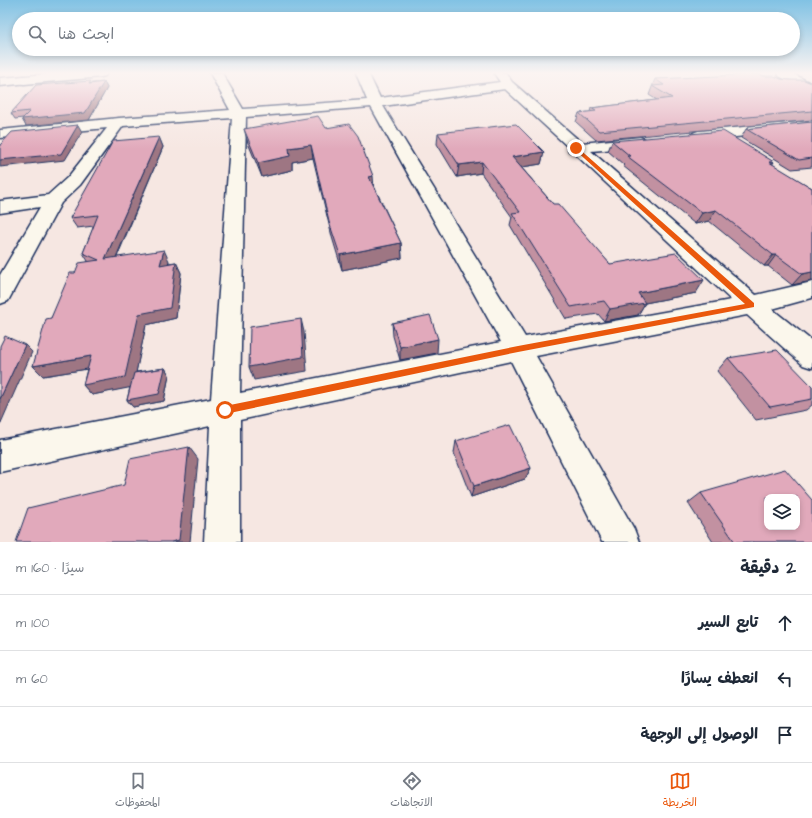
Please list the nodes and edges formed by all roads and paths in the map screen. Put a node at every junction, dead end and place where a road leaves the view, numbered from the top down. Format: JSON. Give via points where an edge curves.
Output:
{"nodes":[{"id":1,"x":230,"y":98,"type":"edge"},
{"id":2,"x":373,"y":98,"type":"edge"},
{"id":3,"x":400,"y":98,"type":"edge"},
{"id":4,"x":524,"y":98,"type":"edge"},
{"id":5,"x":375,"y":103,"type":"junction"},
{"id":6,"x":239,"y":114,"type":"junction"},
{"id":7,"x":119,"y":122,"type":"junction"},
{"id":8,"x":812,"y":126,"type":"edge"},
{"id":9,"x":0,"y":134,"type":"edge"},
{"id":10,"x":721,"y":134,"type":"junction"},
{"id":11,"x":683,"y":137,"type":"edge"},
{"id":12,"x":652,"y":140,"type":"edge"},
{"id":13,"x":741,"y":146,"type":"edge"},
{"id":14,"x":576,"y":148,"type":"junction"},
{"id":15,"x":53,"y":200,"type":"junction"},
{"id":16,"x":0,"y":207,"type":"edge"},
{"id":17,"x":812,"y":290,"type":"edge"},
{"id":18,"x":0,"y":295,"type":"edge"},
{"id":19,"x":752,"y":305,"type":"junction"},
{"id":20,"x":518,"y":349,"type":"junction"},
{"id":21,"x":812,"y":357,"type":"edge"},
{"id":22,"x":225,"y":410,"type":"junction"},
{"id":23,"x":0,"y":456,"type":"edge"},
{"id":24,"x":222,"y":542,"type":"edge"},
{"id":25,"x":621,"y":542,"type":"edge"}],
"edges":[{"from":1,"to":6,"type":"street"},
{"from":2,"to":5,"type":"street"},
{"from":3,"to":5,"type":"street"},
{"from":4,"to":14,"type":"street"},
{"from":5,"to":6,"type":"street"},
{"from":5,"to":20,"type":"street"},
{"from":6,"to":7,"type":"street"},
{"from":6,"to":22,"type":"street"},
{"from":7,"to":9,"type":"street"},
{"from":7,"to":15,"type":"street","via":[[74,181]]},
{"from":8,"to":10,"type":"street"},
{"from":10,"to":11,"type":"street"},
{"from":10,"to":13,"type":"street"},
{"from":12,"to":14,"type":"street"},
{"from":14,"to":19,"type":"street"},
{"from":15,"to":16,"type":"street"},
{"from":15,"to":18,"type":"street"},
{"from":17,"to":19,"type":"street"},
{"from":19,"to":20,"type":"street"},
{"from":19,"to":21,"type":"street"},
{"from":20,"to":22,"type":"street"},
{"from":20,"to":25,"type":"street"},
{"from":22,"to":23,"type":"street"},
{"from":22,"to":24,"type":"street"}]}
